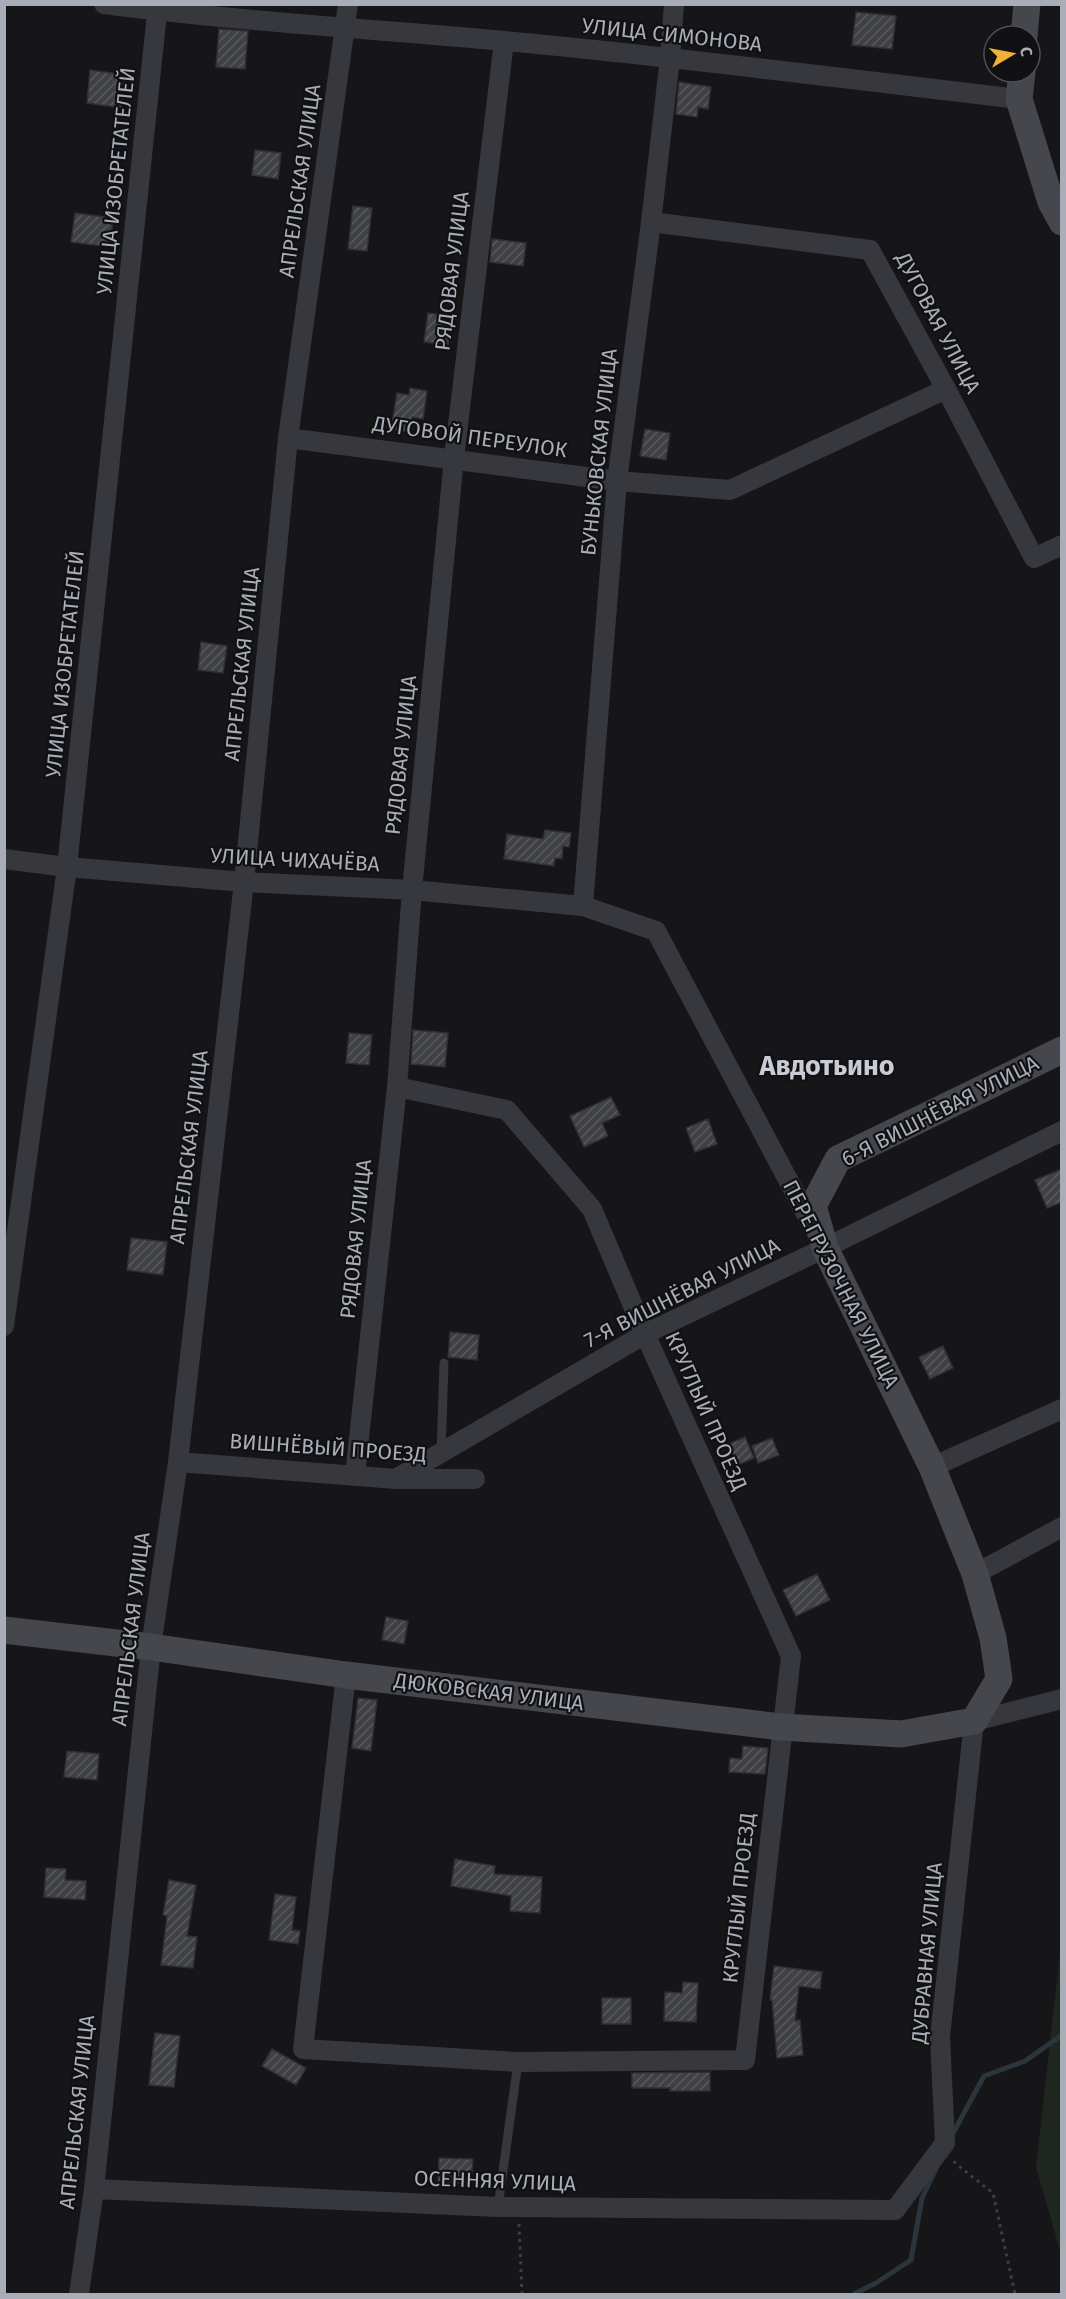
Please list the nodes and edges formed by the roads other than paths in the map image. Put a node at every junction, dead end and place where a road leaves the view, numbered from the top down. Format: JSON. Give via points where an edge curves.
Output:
{"nodes":[{"id":1,"x":104,"y":4,"type":"edge"},
{"id":2,"x":348,"y":4,"type":"edge"},
{"id":3,"x":674,"y":4,"type":"edge"},
{"id":4,"x":1027,"y":4,"type":"edge"},
{"id":5,"x":158,"y":8,"type":"edge"},
{"id":6,"x":1025,"y":24,"type":"edge"},
{"id":7,"x":345,"y":29,"type":"junction"},
{"id":8,"x":504,"y":41,"type":"junction"},
{"id":9,"x":670,"y":58,"type":"junction"},
{"id":10,"x":1021,"y":84,"type":"edge"},
{"id":11,"x":1019,"y":99,"type":"junction"},
{"id":12,"x":1058,"y":207,"type":"edge"},
{"id":13,"x":651,"y":222,"type":"junction"},
{"id":14,"x":946,"y":389,"type":"junction"},
{"id":15,"x":288,"y":438,"type":"junction"},
{"id":16,"x":454,"y":458,"type":"junction"},
{"id":17,"x":617,"y":482,"type":"junction"},
{"id":18,"x":1062,"y":545,"type":"edge"},
{"id":19,"x":4,"y":859,"type":"edge"},
{"id":20,"x":67,"y":867,"type":"junction"},
{"id":21,"x":244,"y":882,"type":"junction"},
{"id":22,"x":412,"y":891,"type":"junction"},
{"id":23,"x":583,"y":906,"type":"junction"},
{"id":24,"x":1062,"y":1050,"type":"edge"},
{"id":25,"x":397,"y":1087,"type":"junction"},
{"id":26,"x":1062,"y":1131,"type":"edge"},
{"id":27,"x":825,"y":1248,"type":"junction"},
{"id":28,"x":4,"y":1326,"type":"edge"},
{"id":29,"x":645,"y":1334,"type":"junction"},
{"id":30,"x":444,"y":1363,"type":"dead end"},
{"id":31,"x":1062,"y":1409,"type":"edge"},
{"id":32,"x":441,"y":1453,"type":"junction"},
{"id":33,"x":177,"y":1462,"type":"junction"},
{"id":34,"x":932,"y":1467,"type":"junction"},
{"id":35,"x":355,"y":1475,"type":"junction"},
{"id":36,"x":396,"y":1479,"type":"junction"},
{"id":37,"x":475,"y":1479,"type":"dead end"},
{"id":38,"x":1062,"y":1527,"type":"edge"},
{"id":39,"x":975,"y":1574,"type":"junction"},
{"id":40,"x":4,"y":1630,"type":"edge"},
{"id":41,"x":151,"y":1647,"type":"junction"},
{"id":42,"x":346,"y":1675,"type":"junction"},
{"id":43,"x":1062,"y":1699,"type":"edge"},
{"id":44,"x":975,"y":1721,"type":"junction"},
{"id":45,"x":781,"y":1727,"type":"junction"},
{"id":46,"x":518,"y":2062,"type":"junction"},
{"id":47,"x":94,"y":2189,"type":"junction"},
{"id":48,"x":498,"y":2207,"type":"junction"},
{"id":49,"x":895,"y":2210,"type":"joint"},
{"id":50,"x":79,"y":2295,"type":"edge"}],
"edges":[{"from":1,"to":5,"type":"street","name":"УЛИЦА СИМОНОВА"},
{"from":2,"to":7,"type":"street","name":"АПРЕЛЬСКАЯ УЛИЦА"},
{"from":3,"to":9,"type":"street","name":"БУНЬКОВСКАЯ УЛИЦА"},
{"from":4,"to":6,"type":"street"},
{"from":5,"to":7,"type":"street","name":"УЛИЦА СИМОНОВА"},
{"from":5,"to":20,"type":"street","name":"УЛИЦА ИЗОБРЕТАТЕЛЕЙ"},
{"from":7,"to":8,"type":"street","name":"УЛИЦА СИМОНОВА"},
{"from":7,"to":15,"type":"street","name":"АПРЕЛЬСКАЯ УЛИЦА"},
{"from":8,"to":9,"type":"street","name":"УЛИЦА СИМОНОВА"},
{"from":8,"to":16,"type":"street","name":"РЯДОВАЯ УЛИЦА"},
{"from":9,"to":11,"type":"street","name":"УЛИЦА СИМОНОВА"},
{"from":9,"to":13,"type":"street","name":"БУНЬКОВСКАЯ УЛИЦА"},
{"from":10,"to":11,"type":"street"},
{"from":11,"to":12,"type":"street"},
{"from":13,"to":14,"type":"street","name":"ДУГОВАЯ УЛИЦА","via":[[870,249]]},
{"from":13,"to":17,"type":"street","name":"БУНЬКОВСКАЯ УЛИЦА"},
{"from":14,"to":17,"type":"street","name":"ДУГОВОЙ ПЕРЕУЛОК","via":[[730,490]]},
{"from":14,"to":18,"type":"street","name":"ДУГОВАЯ УЛИЦА","via":[[1034,558]]},
{"from":15,"to":16,"type":"street","name":"ДУГОВОЙ ПЕРЕУЛОК"},
{"from":15,"to":21,"type":"street","name":"АПРЕЛЬСКАЯ УЛИЦА"},
{"from":16,"to":17,"type":"street","name":"ДУГОВОЙ ПЕРЕУЛОК"},
{"from":16,"to":22,"type":"street","name":"РЯДОВАЯ УЛИЦА"},
{"from":17,"to":23,"type":"street","name":"БУНЬКОВСКАЯ УЛИЦА"},
{"from":19,"to":20,"type":"street","name":"УЛИЦА ЧИХАЧЁВА"},
{"from":20,"to":21,"type":"street","name":"УЛИЦА ЧИХАЧЁВА"},
{"from":20,"to":28,"type":"street","name":"УЛИЦА ИЗОБРЕТАТЕЛЕЙ"},
{"from":21,"to":22,"type":"street","name":"УЛИЦА ЧИХАЧЁВА"},
{"from":21,"to":33,"type":"street","name":"АПРЕЛЬСКАЯ УЛИЦА"},
{"from":22,"to":23,"type":"street","name":"УЛИЦА ЧИХАЧЁВА"},
{"from":22,"to":25,"type":"street","name":"РЯДОВАЯ УЛИЦА"},
{"from":23,"to":27,"type":"street","name":"ПЕРЕГРУЗОЧНАЯ УЛИЦА","via":[[656,931]]},
{"from":24,"to":27,"type":"street","name":"6-Я ВИШНЁВАЯ УЛИЦА","via":[[838,1159],[813,1206]]},
{"from":25,"to":29,"type":"street","name":"КРУГЛЫЙ ПРОЕЗД","via":[[507,1110],[592,1209]]},
{"from":25,"to":35,"type":"street","name":"РЯДОВАЯ УЛИЦА"},
{"from":26,"to":27,"type":"street","name":"7-Я ВИШНЁВАЯ УЛИЦА"},
{"from":27,"to":29,"type":"street","name":"7-Я ВИШНЁВАЯ УЛИЦА"},
{"from":27,"to":34,"type":"street","name":"ПЕРЕГРУЗОЧНАЯ УЛИЦА"},
{"from":29,"to":32,"type":"street","name":"7-Я ВИШНЁВАЯ УЛИЦА"},
{"from":29,"to":45,"type":"street","name":"КРУГЛЫЙ ПРОЕЗД","via":[[791,1656]]},
{"from":30,"to":32,"type":"lane"},
{"from":31,"to":34,"type":"street"},
{"from":32,"to":36,"type":"street","name":"7-Я ВИШНЁВАЯ УЛИЦА"},
{"from":33,"to":35,"type":"street","name":"ВИШНЁВЫЙ ПРОЕЗД"},
{"from":33,"to":41,"type":"street","name":"АПРЕЛЬСКАЯ УЛИЦА"},
{"from":34,"to":39,"type":"street","name":"ПЕРЕГРУЗОЧНАЯ УЛИЦА"},
{"from":35,"to":36,"type":"street","name":"ВИШНЁВЫЙ ПРОЕЗД"},
{"from":36,"to":37,"type":"street","name":"ВИШНЁВЫЙ ПРОЕЗД"},
{"from":38,"to":39,"type":"street"},
{"from":39,"to":44,"type":"street","name":"ПЕРЕГРУЗОЧНАЯ УЛИЦА","via":[[993,1638],[999,1679]]},
{"from":40,"to":41,"type":"street","name":"ДЮКОВСКАЯ УЛИЦА"},
{"from":41,"to":42,"type":"street","name":"ДЮКОВСКАЯ УЛИЦА"},
{"from":41,"to":47,"type":"street","name":"АПРЕЛЬСКАЯ УЛИЦА"},
{"from":42,"to":45,"type":"street","name":"ДЮКОВСКАЯ УЛИЦА"},
{"from":42,"to":46,"type":"street","name":"КРУГЛЫЙ ПРОЕЗД","via":[[303,2049]]},
{"from":43,"to":44,"type":"street"},
{"from":44,"to":45,"type":"street","name":"ДЮКОВСКАЯ УЛИЦА","via":[[901,1734]]},
{"from":44,"to":49,"type":"street","name":"ДУБРАВНАЯ УЛИЦА","via":[[940,2037],[945,2143]]},
{"from":45,"to":46,"type":"street","name":"КРУГЛЫЙ ПРОЕЗД","via":[[745,2060]]},
{"from":46,"to":48,"type":"lane"},
{"from":47,"to":48,"type":"street","name":"ОСЕННЯЯ УЛИЦА"},
{"from":47,"to":50,"type":"street","name":"АПРЕЛЬСКАЯ УЛИЦА"},
{"from":48,"to":49,"type":"street","name":"ОСЕННЯЯ УЛИЦА"}]}
